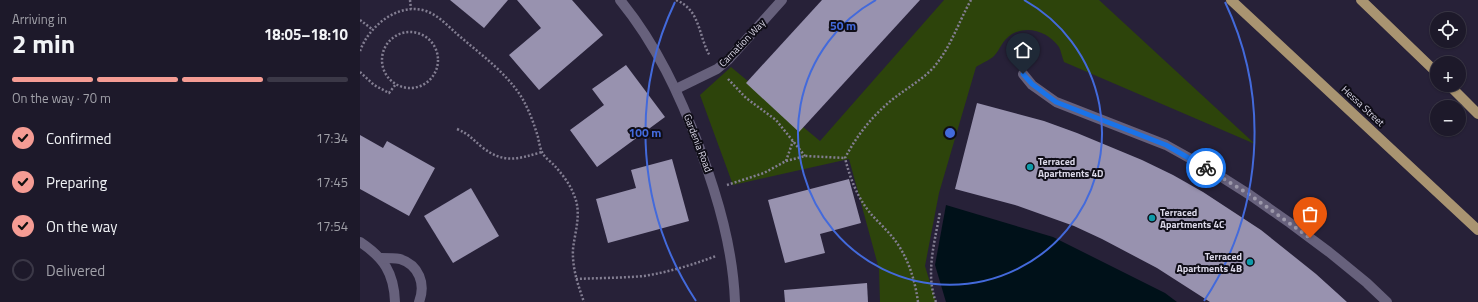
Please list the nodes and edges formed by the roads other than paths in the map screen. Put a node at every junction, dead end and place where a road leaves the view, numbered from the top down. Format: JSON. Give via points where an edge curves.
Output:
{"nodes":[{"id":1,"x":620,"y":0,"type":"edge"},
{"id":2,"x":782,"y":0,"type":"edge"},
{"id":3,"x":1231,"y":0,"type":"edge"},
{"id":4,"x":1361,"y":0,"type":"edge"},
{"id":5,"x":1430,"y":66,"type":"edge"},
{"id":6,"x":1023,"y":74,"type":"dead end"},
{"id":7,"x":676,"y":89,"type":"junction"},
{"id":8,"x":1456,"y":92,"type":"edge"},
{"id":9,"x":1478,"y":114,"type":"edge"},
{"id":10,"x":1478,"y":230,"type":"edge"},
{"id":11,"x":360,"y":242,"type":"edge"},
{"id":12,"x":381,"y":258,"type":"junction"},
{"id":13,"x":395,"y":302,"type":"edge"},
{"id":14,"x":419,"y":302,"type":"edge"},
{"id":15,"x":735,"y":302,"type":"edge"},
{"id":16,"x":1387,"y":302,"type":"edge"}],
"edges":[{"from":1,"to":7,"type":"street","name":"Gardenia Road","via":[[646,35]]},
{"from":2,"to":7,"type":"street","name":"Carnation Way","via":[[740,48],[717,69]]},
{"from":3,"to":10,"type":"main road","name":"Hessa Street"},
{"from":4,"to":5,"type":"main road"},
{"from":6,"to":16,"type":"street","via":[[1056,102],[1166,145],[1209,169],[1290,223],[1340,261]]},
{"from":7,"to":15,"type":"street","name":"Gardenia Road","via":[[715,189],[724,220]]},
{"from":8,"to":9,"type":"main road"},
{"from":11,"to":12,"type":"street"},
{"from":12,"to":13,"type":"street","via":[[390,272]]},
{"from":12,"to":14,"type":"street","via":[[398,259],[414,268],[420,276],[422,285]]}]}
